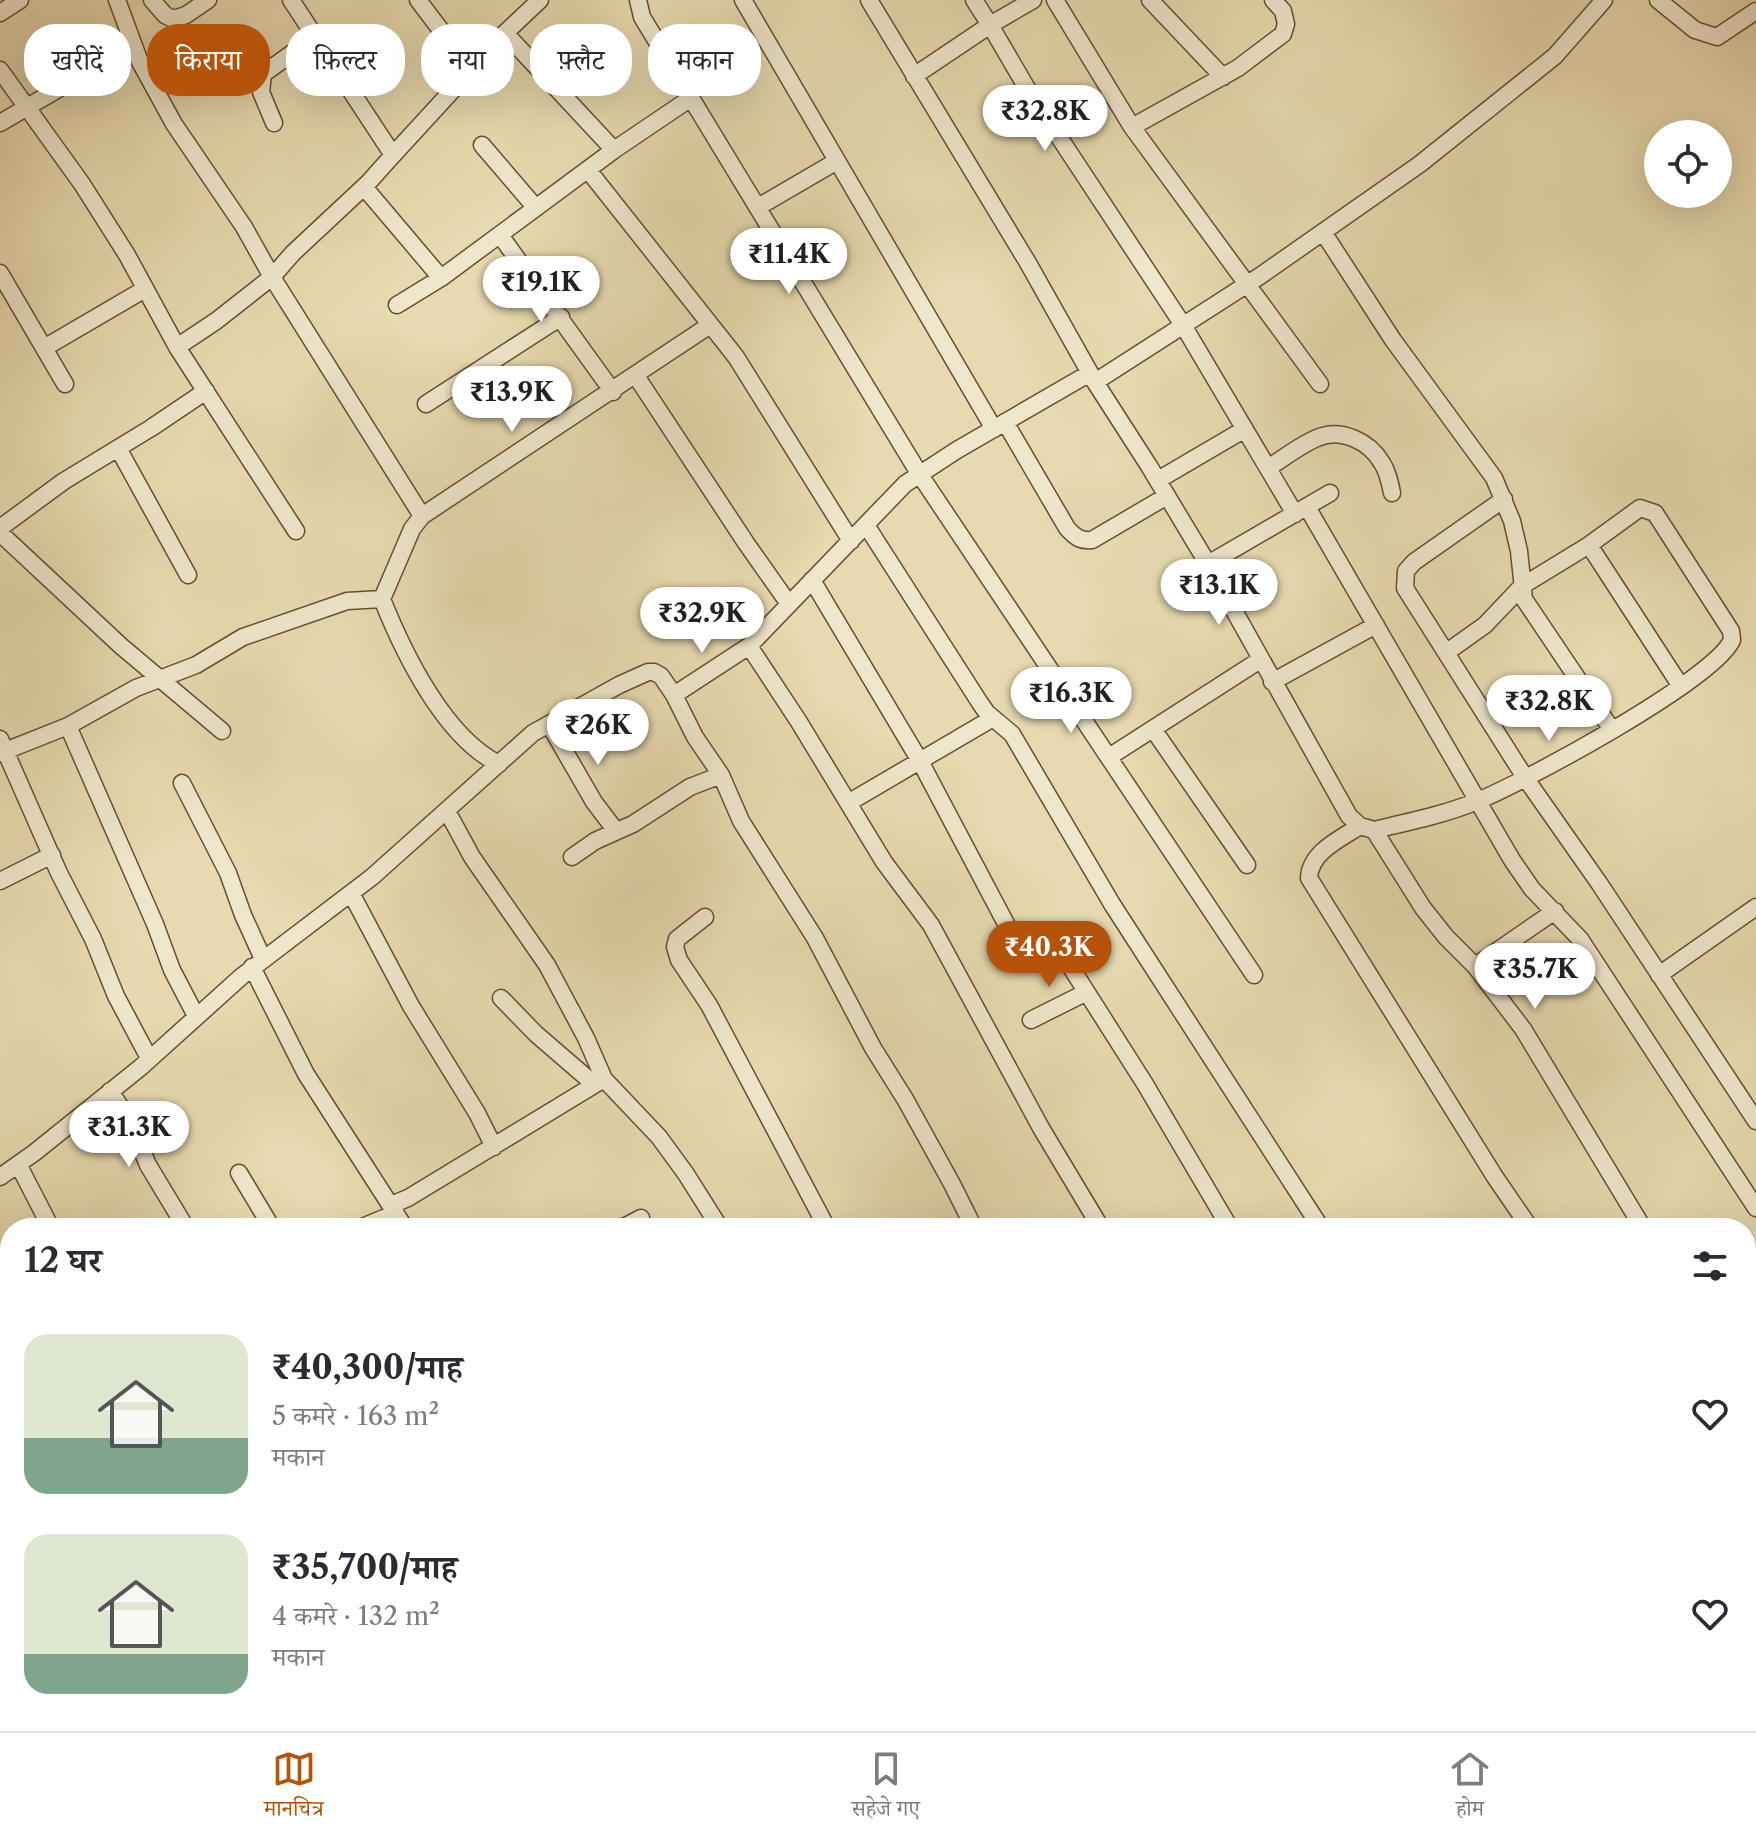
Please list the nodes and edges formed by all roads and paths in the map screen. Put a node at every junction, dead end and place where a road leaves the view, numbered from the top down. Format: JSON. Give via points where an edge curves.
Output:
{"nodes":[{"id":1,"x":20,"y":0,"type":"edge"},
{"id":2,"x":117,"y":0,"type":"edge"},
{"id":3,"x":152,"y":0,"type":"edge"},
{"id":4,"x":208,"y":0,"type":"edge"},
{"id":5,"x":291,"y":0,"type":"edge"},
{"id":6,"x":418,"y":0,"type":"edge"},
{"id":7,"x":540,"y":0,"type":"edge"},
{"id":8,"x":638,"y":0,"type":"edge"},
{"id":9,"x":743,"y":0,"type":"edge"},
{"id":10,"x":869,"y":0,"type":"edge"},
{"id":11,"x":974,"y":0,"type":"edge"},
{"id":12,"x":1033,"y":0,"type":"edge"},
{"id":13,"x":1055,"y":0,"type":"edge"},
{"id":14,"x":1150,"y":0,"type":"edge"},
{"id":15,"x":1273,"y":0,"type":"edge"},
{"id":16,"x":1604,"y":0,"type":"edge"},
{"id":17,"x":1660,"y":1,"type":"edge"},
{"id":18,"x":1756,"y":11,"type":"edge"},
{"id":19,"x":0,"y":13,"type":"edge"},
{"id":20,"x":308,"y":24,"type":"edge"},
{"id":21,"x":436,"y":24,"type":"edge"},
{"id":22,"x":514,"y":25,"type":"edge"},
{"id":23,"x":990,"y":25,"type":"junction"},
{"id":24,"x":514,"y":43,"type":"edge"},
{"id":25,"x":286,"y":58,"type":"edge"},
{"id":26,"x":0,"y":70,"type":"edge"},
{"id":27,"x":914,"y":76,"type":"junction"},
{"id":28,"x":1223,"y":77,"type":"junction"},
{"id":29,"x":46,"y":96,"type":"edge"},
{"id":30,"x":355,"y":96,"type":"edge"},
{"id":31,"x":447,"y":96,"type":"edge"},
{"id":32,"x":691,"y":98,"type":"junction"},
{"id":33,"x":27,"y":107,"type":"junction"},
{"id":34,"x":0,"y":123,"type":"edge"},
{"id":35,"x":274,"y":123,"type":"dead end"},
{"id":36,"x":1132,"y":127,"type":"junction"},
{"id":37,"x":482,"y":145,"type":"dead end"},
{"id":38,"x":614,"y":150,"type":"junction"},
{"id":39,"x":393,"y":155,"type":"junction"},
{"id":40,"x":837,"y":161,"type":"junction"},
{"id":41,"x":588,"y":170,"type":"junction"},
{"id":42,"x":364,"y":187,"type":"junction"},
{"id":43,"x":758,"y":207,"type":"junction"},
{"id":44,"x":536,"y":208,"type":"junction"},
{"id":45,"x":1323,"y":232,"type":"junction"},
{"id":46,"x":500,"y":235,"type":"junction"},
{"id":47,"x":0,"y":273,"type":"edge"},
{"id":48,"x":272,"y":277,"type":"junction"},
{"id":49,"x":441,"y":278,"type":"junction"},
{"id":50,"x":1247,"y":284,"type":"junction"},
{"id":51,"x":145,"y":289,"type":"junction"},
{"id":52,"x":5,"y":300,"type":"edge"},
{"id":53,"x":397,"y":305,"type":"dead end"},
{"id":54,"x":561,"y":317,"type":"junction"},
{"id":55,"x":710,"y":325,"type":"junction"},
{"id":56,"x":1183,"y":325,"type":"junction"},
{"id":57,"x":177,"y":347,"type":"junction"},
{"id":58,"x":44,"y":348,"type":"junction"},
{"id":59,"x":636,"y":376,"type":"junction"},
{"id":60,"x":1092,"y":378,"type":"junction"},
{"id":61,"x":65,"y":384,"type":"dead end"},
{"id":62,"x":1320,"y":384,"type":"dead end"},
{"id":63,"x":206,"y":391,"type":"junction"},
{"id":64,"x":613,"y":392,"type":"junction"},
{"id":65,"x":426,"y":404,"type":"dead end"},
{"id":66,"x":1000,"y":426,"type":"junction"},
{"id":67,"x":1245,"y":429,"type":"junction"},
{"id":68,"x":118,"y":448,"type":"junction"},
{"id":69,"x":1268,"y":468,"type":"junction"},
{"id":70,"x":920,"y":475,"type":"junction"},
{"id":71,"x":1158,"y":480,"type":"junction"},
{"id":72,"x":1330,"y":493,"type":"dead end"},
{"id":73,"x":1392,"y":493,"type":"dead end"},
{"id":74,"x":1167,"y":496,"type":"junction"},
{"id":75,"x":1504,"y":499,"type":"junction"},
{"id":76,"x":1301,"y":510,"type":"junction"},
{"id":77,"x":422,"y":516,"type":"junction"},
{"id":78,"x":866,"y":525,"type":"junction"},
{"id":79,"x":0,"y":531,"type":"edge"},
{"id":80,"x":296,"y":531,"type":"dead end"},
{"id":81,"x":851,"y":541,"type":"junction"},
{"id":82,"x":1589,"y":545,"type":"junction"},
{"id":83,"x":1208,"y":564,"type":"junction"},
{"id":84,"x":188,"y":575,"type":"dead end"},
{"id":85,"x":812,"y":580,"type":"junction"},
{"id":86,"x":1522,"y":586,"type":"junction"},
{"id":87,"x":382,"y":599,"type":"junction"},
{"id":88,"x":789,"y":604,"type":"junction"},
{"id":89,"x":1376,"y":625,"type":"junction"},
{"id":90,"x":749,"y":646,"type":"junction"},
{"id":91,"x":1447,"y":652,"type":"junction"},
{"id":92,"x":1260,"y":660,"type":"junction"},
{"id":93,"x":161,"y":679,"type":"junction"},
{"id":94,"x":1272,"y":682,"type":"junction"},
{"id":95,"x":1680,"y":685,"type":"junction"},
{"id":96,"x":674,"y":695,"type":"junction"},
{"id":97,"x":993,"y":718,"type":"junction"},
{"id":98,"x":549,"y":724,"type":"junction"},
{"id":99,"x":68,"y":726,"type":"junction"},
{"id":100,"x":1153,"y":729,"type":"junction"},
{"id":101,"x":1612,"y":730,"type":"junction"},
{"id":102,"x":222,"y":731,"type":"dead end"},
{"id":103,"x":2,"y":747,"type":"edge"},
{"id":104,"x":1109,"y":757,"type":"junction"},
{"id":105,"x":920,"y":761,"type":"junction"},
{"id":106,"x":499,"y":764,"type":"junction"},
{"id":107,"x":721,"y":775,"type":"junction"},
{"id":108,"x":1526,"y":779,"type":"junction"},
{"id":109,"x":182,"y":783,"type":"dead end"},
{"id":110,"x":1478,"y":801,"type":"junction"},
{"id":111,"x":848,"y":803,"type":"junction"},
{"id":112,"x":447,"y":811,"type":"junction"},
{"id":113,"x":1367,"y":828,"type":"junction"},
{"id":114,"x":616,"y":831,"type":"junction"},
{"id":115,"x":52,"y":855,"type":"junction"},
{"id":116,"x":572,"y":857,"type":"dead end"},
{"id":117,"x":1247,"y":865,"type":"dead end"},
{"id":118,"x":0,"y":881,"type":"edge"},
{"id":119,"x":351,"y":893,"type":"junction"},
{"id":120,"x":1756,"y":907,"type":"edge"},
{"id":121,"x":1555,"y":911,"type":"junction"},
{"id":122,"x":705,"y":917,"type":"dead end"},
{"id":123,"x":258,"y":963,"type":"junction"},
{"id":124,"x":1475,"y":966,"type":"junction"},
{"id":125,"x":1254,"y":975,"type":"dead end"},
{"id":126,"x":1659,"y":975,"type":"junction"},
{"id":127,"x":1085,"y":993,"type":"junction"},
{"id":128,"x":501,"y":998,"type":"dead end"},
{"id":129,"x":196,"y":1016,"type":"junction"},
{"id":130,"x":1031,"y":1020,"type":"dead end"},
{"id":131,"x":149,"y":1058,"type":"junction"},
{"id":132,"x":599,"y":1082,"type":"junction"},
{"id":133,"x":110,"y":1091,"type":"junction"},
{"id":134,"x":1756,"y":1121,"type":"edge"},
{"id":135,"x":494,"y":1147,"type":"junction"},
{"id":136,"x":18,"y":1164,"type":"junction"},
{"id":137,"x":239,"y":1173,"type":"dead end"},
{"id":138,"x":0,"y":1177,"type":"edge"},
{"id":139,"x":1756,"y":1208,"type":"edge"},
{"id":140,"x":393,"y":1209,"type":"junction"},
{"id":141,"x":46,"y":1218,"type":"edge"},
{"id":142,"x":180,"y":1218,"type":"edge"},
{"id":143,"x":266,"y":1218,"type":"edge"},
{"id":144,"x":377,"y":1218,"type":"edge"},
{"id":145,"x":399,"y":1218,"type":"edge"},
{"id":146,"x":714,"y":1218,"type":"edge"},
{"id":147,"x":822,"y":1218,"type":"edge"},
{"id":148,"x":969,"y":1218,"type":"edge"},
{"id":149,"x":1095,"y":1218,"type":"edge"},
{"id":150,"x":1224,"y":1218,"type":"edge"},
{"id":151,"x":1315,"y":1218,"type":"edge"},
{"id":152,"x":1523,"y":1218,"type":"edge"},
{"id":153,"x":1637,"y":1218,"type":"edge"}],
"edges":[{"from":1,"to":19,"type":"street"},
{"from":2,"to":48,"type":"street","via":[[156,93]]},
{"from":3,"to":4,"type":"street","via":[[173,19]]},
{"from":5,"to":20,"type":"street"},
{"from":6,"to":21,"type":"street"},
{"from":7,"to":22,"type":"street"},
{"from":8,"to":32,"type":"street","via":[[642,17]]},
{"from":9,"to":40,"type":"street"},
{"from":10,"to":27,"type":"street"},
{"from":11,"to":23,"type":"street"},
{"from":12,"to":23,"type":"street"},
{"from":13,"to":36,"type":"street"},
{"from":14,"to":28,"type":"street"},
{"from":15,"to":28,"type":"street","via":[[1283,11],[1283,34]]},
{"from":16,"to":45,"type":"street","via":[[1555,56],[1501,102]]},
{"from":17,"to":18,"type":"street","via":[[1695,30],[1717,37]]},
{"from":23,"to":27,"type":"street"},
{"from":23,"to":56,"type":"street"},
{"from":24,"to":38,"type":"street"},
{"from":25,"to":35,"type":"street","via":[[263,74],[261,92]]},
{"from":26,"to":33,"type":"street"},
{"from":27,"to":60,"type":"street"},
{"from":28,"to":36,"type":"street"},
{"from":29,"to":33,"type":"street"},
{"from":30,"to":39,"type":"street"},
{"from":31,"to":39,"type":"street"},
{"from":32,"to":38,"type":"street"},
{"from":32,"to":43,"type":"street"},
{"from":33,"to":34,"type":"street"},
{"from":33,"to":51,"type":"street"},
{"from":36,"to":50,"type":"street"},
{"from":37,"to":44,"type":"street"},
{"from":38,"to":41,"type":"street"},
{"from":39,"to":42,"type":"street"},
{"from":40,"to":43,"type":"street"},
{"from":40,"to":66,"type":"street"},
{"from":41,"to":44,"type":"street"},
{"from":41,"to":55,"type":"street"},
{"from":42,"to":48,"type":"street"},
{"from":42,"to":49,"type":"street"},
{"from":43,"to":70,"type":"street"},
{"from":44,"to":46,"type":"street"},
{"from":45,"to":50,"type":"street"},
{"from":45,"to":75,"type":"street"},
{"from":46,"to":49,"type":"street"},
{"from":46,"to":54,"type":"street"},
{"from":47,"to":52,"type":"street"},
{"from":48,"to":57,"type":"street"},
{"from":48,"to":77,"type":"street"},
{"from":49,"to":53,"type":"street"},
{"from":50,"to":56,"type":"street"},
{"from":50,"to":62,"type":"street"},
{"from":51,"to":57,"type":"street"},
{"from":51,"to":58,"type":"street"},
{"from":52,"to":58,"type":"street"},
{"from":54,"to":64,"type":"street"},
{"from":54,"to":65,"type":"street"},
{"from":55,"to":59,"type":"street"},
{"from":55,"to":81,"type":"street","via":[[770,408]]},
{"from":56,"to":60,"type":"street"},
{"from":56,"to":67,"type":"street"},
{"from":57,"to":63,"type":"street"},
{"from":58,"to":61,"type":"street"},
{"from":59,"to":64,"type":"street"},
{"from":59,"to":88,"type":"street"},
{"from":60,"to":66,"type":"street"},
{"from":60,"to":71,"type":"street"},
{"from":63,"to":68,"type":"street"},
{"from":63,"to":80,"type":"street"},
{"from":64,"to":77,"type":"street"},
{"from":66,"to":70,"type":"street"},
{"from":66,"to":74,"type":"street","via":[[1067,528],[1083,541]]},
{"from":67,"to":69,"type":"street"},
{"from":67,"to":71,"type":"street"},
{"from":68,"to":79,"type":"street","via":[[64,481]]},
{"from":68,"to":84,"type":"street"},
{"from":69,"to":73,"type":"street","via":[[1318,437],[1347,436],[1381,461]]},
{"from":69,"to":76,"type":"street"},
{"from":70,"to":78,"type":"street"},
{"from":70,"to":104,"type":"street"},
{"from":71,"to":74,"type":"street"},
{"from":72,"to":76,"type":"street"},
{"from":74,"to":83,"type":"street"},
{"from":75,"to":86,"type":"street","via":[[1519,551]]},
{"from":75,"to":91,"type":"street","via":[[1406,571],[1405,588]]},
{"from":76,"to":83,"type":"street"},
{"from":76,"to":89,"type":"street"},
{"from":77,"to":87,"type":"street"},
{"from":78,"to":81,"type":"street"},
{"from":78,"to":97,"type":"street"},
{"from":79,"to":93,"type":"street"},
{"from":81,"to":85,"type":"street"},
{"from":82,"to":86,"type":"street"},
{"from":82,"to":95,"type":"street"},
{"from":82,"to":95,"type":"street","via":[[1632,511],[1655,513],[1731,631],[1729,648]]},
{"from":83,"to":92,"type":"street"},
{"from":85,"to":88,"type":"street"},
{"from":85,"to":105,"type":"street"},
{"from":86,"to":91,"type":"street","via":[[1485,625]]},
{"from":86,"to":101,"type":"street","via":[[1530,611]]},
{"from":87,"to":93,"type":"street","via":[[347,601],[243,637]]},
{"from":87,"to":106,"type":"street","via":[[440,709],[464,739]]},
{"from":88,"to":90,"type":"street"},
{"from":89,"to":94,"type":"street"},
{"from":89,"to":110,"type":"street"},
{"from":90,"to":96,"type":"street"},
{"from":90,"to":111,"type":"street"},
{"from":91,"to":108,"type":"street"},
{"from":92,"to":94,"type":"street"},
{"from":92,"to":100,"type":"street"},
{"from":93,"to":99,"type":"street"},
{"from":93,"to":102,"type":"street"},
{"from":94,"to":113,"type":"street","via":[[1349,816]]},
{"from":95,"to":101,"type":"street"},
{"from":96,"to":98,"type":"street","via":[[661,676],[648,672]]},
{"from":96,"to":107,"type":"street"},
{"from":97,"to":105,"type":"street"},
{"from":97,"to":151,"type":"street","via":[[1012,734],[1121,917]]},
{"from":98,"to":106,"type":"street"},
{"from":98,"to":114,"type":"street"},
{"from":99,"to":103,"type":"street"},
{"from":99,"to":129,"type":"street"},
{"from":100,"to":104,"type":"street"},
{"from":100,"to":117,"type":"street"},
{"from":101,"to":108,"type":"street"},
{"from":103,"to":115,"type":"street"},
{"from":104,"to":125,"type":"street"},
{"from":105,"to":111,"type":"street"},
{"from":105,"to":127,"type":"street","via":[[1012,935],[1023,944],[1054,941]]},
{"from":106,"to":112,"type":"street"},
{"from":107,"to":114,"type":"street"},
{"from":107,"to":148,"type":"street","via":[[741,821],[815,938]]},
{"from":108,"to":110,"type":"street"},
{"from":108,"to":126,"type":"street"},
{"from":109,"to":123,"type":"street","via":[[228,873]]},
{"from":110,"to":113,"type":"street"},
{"from":110,"to":121,"type":"street","via":[[1525,879]]},
{"from":111,"to":149,"type":"street","via":[[931,925]]},
{"from":112,"to":119,"type":"street"},
{"from":112,"to":132,"type":"street","via":[[472,857],[547,965],[586,1038]]},
{"from":113,"to":124,"type":"street","via":[[1423,908]]},
{"from":113,"to":152,"type":"street","via":[[1319,854],[1309,878]]},
{"from":114,"to":116,"type":"street"},
{"from":115,"to":118,"type":"street"},
{"from":115,"to":131,"type":"street"},
{"from":119,"to":123,"type":"street"},
{"from":119,"to":135,"type":"street"},
{"from":120,"to":126,"type":"street"},
{"from":121,"to":124,"type":"street"},
{"from":121,"to":139,"type":"street","via":[[1580,939]]},
{"from":122,"to":147,"type":"street","via":[[677,939],[679,960],[709,1005]]},
{"from":123,"to":129,"type":"street"},
{"from":123,"to":140,"type":"street","via":[[306,1074]]},
{"from":124,"to":153,"type":"street","via":[[1523,1029]]},
{"from":126,"to":134,"type":"street"},
{"from":127,"to":130,"type":"street"},
{"from":127,"to":150,"type":"street"},
{"from":128,"to":132,"type":"street","via":[[536,1034]]},
{"from":129,"to":131,"type":"street"},
{"from":131,"to":133,"type":"street"},
{"from":132,"to":135,"type":"street"},
{"from":132,"to":146,"type":"street","via":[[659,1137]]},
{"from":133,"to":136,"type":"street"},
{"from":133,"to":142,"type":"street"},
{"from":135,"to":140,"type":"street"},
{"from":136,"to":138,"type":"street"},
{"from":136,"to":141,"type":"street"},
{"from":137,"to":143,"type":"street"},
{"from":140,"to":144,"type":"street"},
{"from":140,"to":145,"type":"street"}]}
